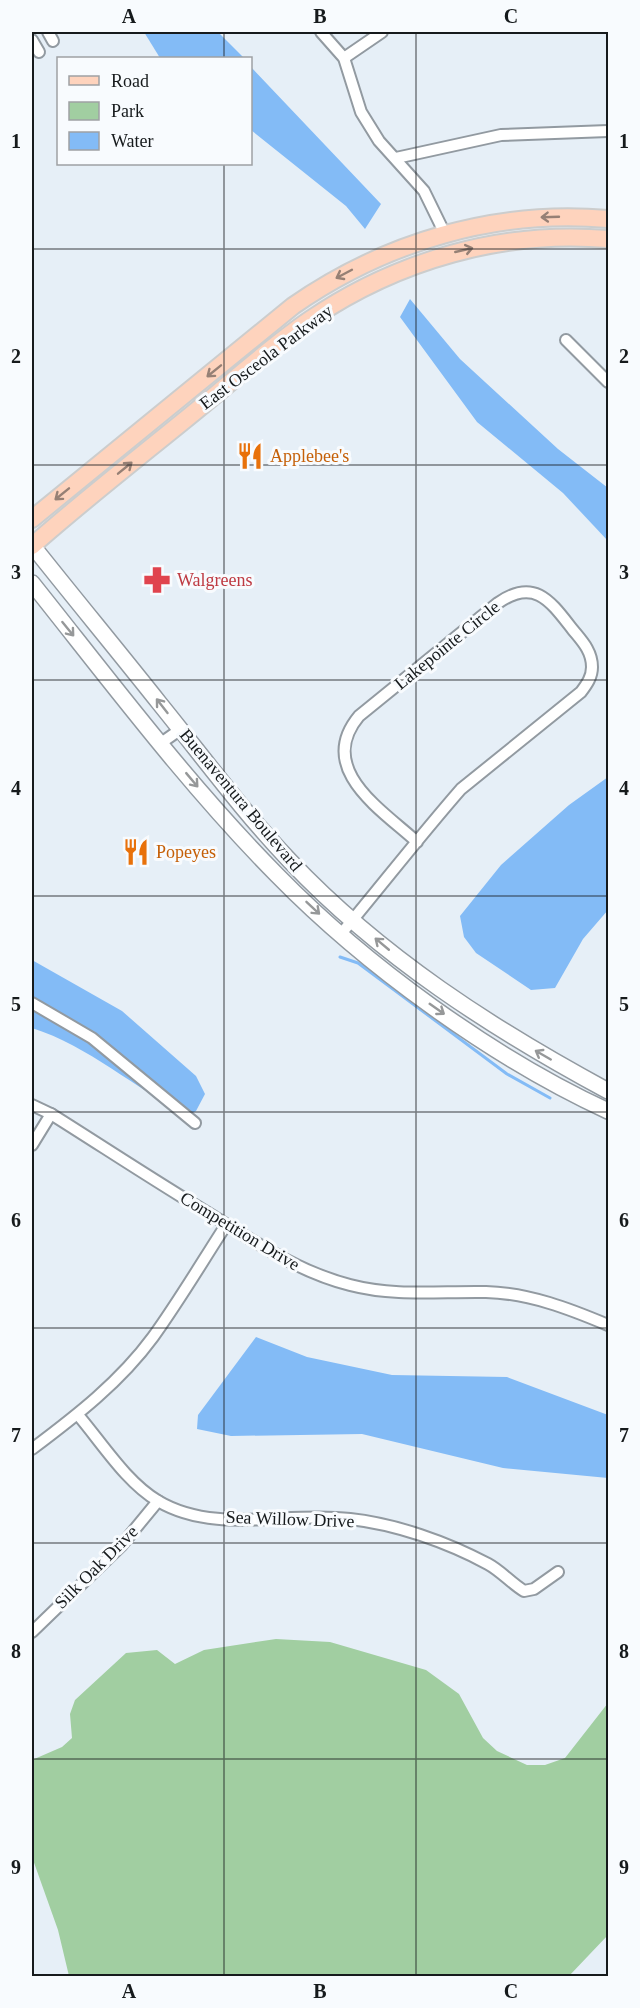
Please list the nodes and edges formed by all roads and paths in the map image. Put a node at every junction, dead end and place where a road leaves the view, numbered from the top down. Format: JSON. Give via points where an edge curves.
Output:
{"nodes":[{"id":1,"x":321,"y":32,"type":"edge"},
{"id":2,"x":382,"y":32,"type":"edge"},
{"id":3,"x":32,"y":40,"type":"edge"},
{"id":4,"x":39,"y":52,"type":"dead end"},
{"id":5,"x":344,"y":58,"type":"junction"},
{"id":6,"x":609,"y":131,"type":"edge"},
{"id":7,"x":396,"y":158,"type":"junction"},
{"id":8,"x":609,"y":219,"type":"edge"},
{"id":9,"x":445,"y":234,"type":"junction"},
{"id":10,"x":609,"y":239,"type":"edge"},
{"id":11,"x":357,"y":291,"type":"junction"},
{"id":12,"x":259,"y":334,"type":"junction"},
{"id":13,"x":566,"y":339,"type":"dead end"},
{"id":14,"x":266,"y":354,"type":"junction"},
{"id":15,"x":609,"y":382,"type":"edge"},
{"id":16,"x":32,"y":519,"type":"edge"},
{"id":17,"x":32,"y":546,"type":"edge"},
{"id":18,"x":32,"y":584,"type":"edge"},
{"id":19,"x":181,"y":729,"type":"junction"},
{"id":20,"x":160,"y":743,"type":"junction"},
{"id":21,"x":417,"y":842,"type":"junction"},
{"id":22,"x":353,"y":920,"type":"junction"},
{"id":23,"x":341,"y":934,"type":"junction"},
{"id":24,"x":32,"y":1003,"type":"edge"},
{"id":25,"x":609,"y":1091,"type":"edge"},
{"id":26,"x":32,"y":1105,"type":"edge"},
{"id":27,"x":609,"y":1111,"type":"edge"},
{"id":28,"x":51,"y":1114,"type":"junction"},
{"id":29,"x":195,"y":1122,"type":"dead end"},
{"id":30,"x":32,"y":1145,"type":"edge"},
{"id":31,"x":226,"y":1225,"type":"junction"},
{"id":32,"x":609,"y":1325,"type":"edge"},
{"id":33,"x":78,"y":1414,"type":"junction"},
{"id":34,"x":32,"y":1449,"type":"edge"},
{"id":35,"x":158,"y":1501,"type":"junction"},
{"id":36,"x":558,"y":1572,"type":"dead end"},
{"id":37,"x":32,"y":1632,"type":"edge"}],
"edges":[{"from":1,"to":5,"type":"street"},
{"from":2,"to":5,"type":"street"},
{"from":3,"to":4,"type":"street"},
{"from":5,"to":7,"type":"street","via":[[361,112],[379,141]]},
{"from":6,"to":7,"type":"street","via":[[501,135]]},
{"from":7,"to":9,"type":"street","via":[[424,191]]},
{"from":8,"to":9,"type":"main road","name":"East Osceola Parkway","one_way":true,"via":[[509,220]]},
{"from":9,"to":11,"type":"main road","via":[[432,249],[382,268]]},
{"from":9,"to":12,"type":"main road","name":"East Osceola Parkway","one_way":true,"via":[[400,248],[323,285]]},
{"from":11,"to":10,"type":"main road","name":"East Osceola Parkway","one_way":true,"via":[[422,262],[483,246],[545,238]]},
{"from":11,"to":14,"type":"main road","name":"East Osceola Parkway"},
{"from":12,"to":14,"type":"street"},
{"from":12,"to":16,"type":"main road","name":"East Osceola Parkway","one_way":true},
{"from":13,"to":15,"type":"street"},
{"from":17,"to":14,"type":"main road","name":"East Osceola Parkway","one_way":true},
{"from":19,"to":17,"type":"main road","name":"Buenaventura Boulevard","one_way":true},
{"from":18,"to":20,"type":"main road","name":"Buenaventura Boulevard","one_way":true},
{"from":19,"to":20,"type":"street"},
{"from":19,"to":22,"type":"main road","name":"Buenaventura Boulevard","via":[[284,854]]},
{"from":20,"to":23,"type":"main road","name":"Buenaventura Boulevard","one_way":true,"via":[[279,877]]},
{"from":21,"to":21,"type":"street","name":"Lakepointe Circle","via":[[461,789],[581,692],[590,678],[589,651],[554,605],[540,595],[516,593],[498,603],[359,716],[346,736],[344,757],[351,778]]},
{"from":21,"to":22,"type":"street","name":"Lakepointe Circle"},
{"from":22,"to":23,"type":"street","name":"Lakepointe Circle"},
{"from":25,"to":22,"type":"main road","name":"Buenaventura Boulevard","one_way":true,"via":[[487,1022],[412,969]]},
{"from":23,"to":27,"type":"main road","name":"Buenaventura Boulevard","one_way":true,"via":[[447,1016],[536,1073]]},
{"from":24,"to":29,"type":"street","via":[[92,1038]]},
{"from":26,"to":28,"type":"street","name":"Competition Drive"},
{"from":28,"to":30,"type":"street"},
{"from":28,"to":31,"type":"street","name":"Competition Drive"},
{"from":31,"to":32,"type":"street","name":"Competition Drive","via":[[279,1258],[321,1277],[354,1286],[406,1294],[488,1292],[537,1300]]},
{"from":31,"to":33,"type":"street","via":[[152,1338],[108,1388]]},
{"from":33,"to":34,"type":"street"},
{"from":33,"to":35,"type":"street","name":"Sea Willow Drive","via":[[135,1483]]},
{"from":35,"to":36,"type":"street","name":"Sea Willow Drive","via":[[194,1516],[350,1519],[387,1526],[455,1548],[490,1565],[524,1591],[534,1589]]},
{"from":35,"to":37,"type":"street","name":"Silk Oak Drive","via":[[121,1546]]}]}
